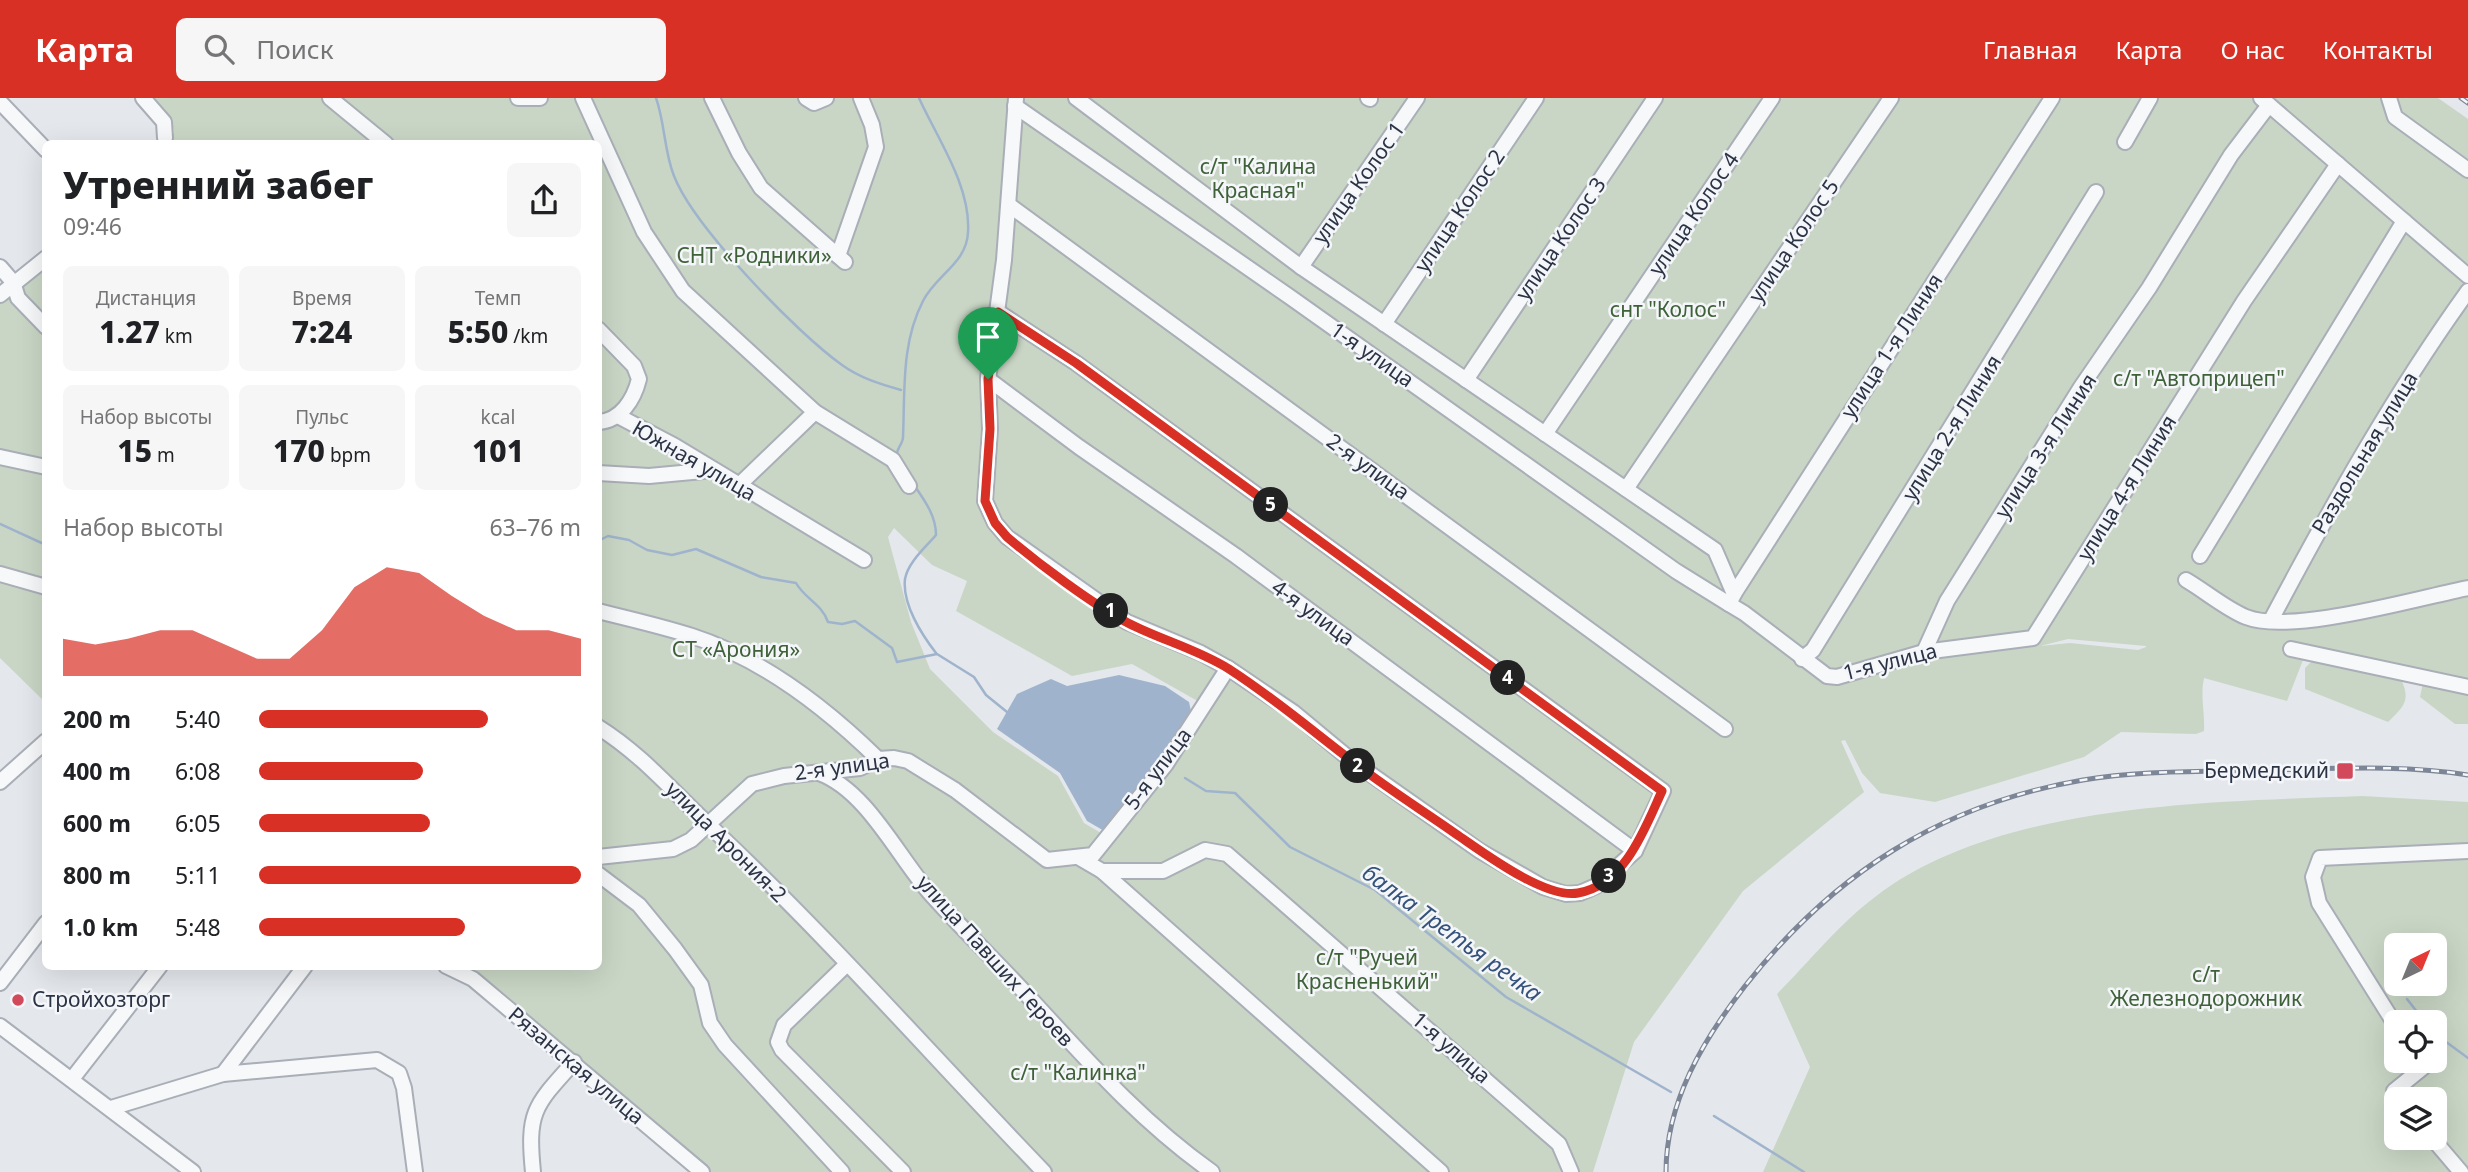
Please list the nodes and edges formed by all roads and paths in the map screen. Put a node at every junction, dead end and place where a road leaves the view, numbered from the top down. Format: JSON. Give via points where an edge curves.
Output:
{"nodes":[{"id":1,"x":143,"y":98,"type":"edge"},
{"id":2,"x":330,"y":98,"type":"edge"},
{"id":3,"x":518,"y":98,"type":"edge"},
{"id":4,"x":540,"y":98,"type":"edge"},
{"id":5,"x":583,"y":98,"type":"edge"},
{"id":6,"x":712,"y":98,"type":"edge"},
{"id":7,"x":806,"y":98,"type":"edge"},
{"id":8,"x":826,"y":98,"type":"edge"},
{"id":9,"x":861,"y":98,"type":"edge"},
{"id":10,"x":1076,"y":98,"type":"edge"},
{"id":11,"x":1417,"y":98,"type":"edge"},
{"id":12,"x":1536,"y":98,"type":"edge"},
{"id":13,"x":1655,"y":98,"type":"edge"},
{"id":14,"x":1772,"y":98,"type":"edge"},
{"id":15,"x":1891,"y":98,"type":"edge"},
{"id":16,"x":2052,"y":98,"type":"edge"},
{"id":17,"x":2150,"y":98,"type":"edge"},
{"id":18,"x":2389,"y":98,"type":"edge"},
{"id":19,"x":0,"y":102,"type":"edge"},
{"id":20,"x":1015,"y":102,"type":"edge"},
{"id":21,"x":2265,"y":102,"type":"edge"},
{"id":22,"x":165,"y":140,"type":"edge"},
{"id":23,"x":381,"y":140,"type":"edge"},
{"id":24,"x":2125,"y":142,"type":"dead end"},
{"id":25,"x":42,"y":146,"type":"edge"},
{"id":26,"x":2338,"y":164,"type":"junction"},
{"id":27,"x":2468,"y":170,"type":"edge"},
{"id":28,"x":2096,"y":192,"type":"dead end"},
{"id":29,"x":1009,"y":205,"type":"junction"},
{"id":30,"x":2404,"y":221,"type":"junction"},
{"id":31,"x":42,"y":261,"type":"edge"},
{"id":32,"x":0,"y":267,"type":"edge"},
{"id":33,"x":1301,"y":267,"type":"junction"},
{"id":34,"x":2468,"y":276,"type":"edge"},
{"id":35,"x":13,"y":282,"type":"junction"},
{"id":36,"x":2468,"y":291,"type":"edge"},
{"id":37,"x":0,"y":295,"type":"edge"},
{"id":38,"x":998,"y":312,"type":"junction"},
{"id":39,"x":42,"y":323,"type":"edge"},
{"id":40,"x":1384,"y":324,"type":"junction"},
{"id":41,"x":602,"y":333,"type":"edge"},
{"id":42,"x":988,"y":379,"type":"junction"},
{"id":43,"x":1466,"y":380,"type":"junction"},
{"id":44,"x":815,"y":412,"type":"junction"},
{"id":45,"x":613,"y":420,"type":"edge"},
{"id":46,"x":1545,"y":434,"type":"junction"},
{"id":47,"x":0,"y":457,"type":"edge"},
{"id":48,"x":42,"y":466,"type":"edge"},
{"id":49,"x":714,"y":470,"type":"junction"},
{"id":50,"x":602,"y":473,"type":"edge"},
{"id":51,"x":738,"y":486,"type":"junction"},
{"id":52,"x":909,"y":486,"type":"dead end"},
{"id":53,"x":1626,"y":489,"type":"junction"},
{"id":54,"x":2200,"y":556,"type":"dead end"},
{"id":55,"x":864,"y":560,"type":"dead end"},
{"id":56,"x":0,"y":573,"type":"edge"},
{"id":57,"x":2186,"y":580,"type":"dead end"},
{"id":58,"x":42,"y":586,"type":"edge"},
{"id":59,"x":2468,"y":587,"type":"edge"},
{"id":60,"x":1731,"y":599,"type":"junction"},
{"id":61,"x":602,"y":612,"type":"edge"},
{"id":62,"x":2271,"y":620,"type":"junction"},
{"id":63,"x":2033,"y":638,"type":"joint"},
{"id":64,"x":2291,"y":649,"type":"dead end"},
{"id":65,"x":1924,"y":652,"type":"junction"},
{"id":66,"x":1802,"y":659,"type":"junction"},
{"id":67,"x":1228,"y":668,"type":"junction"},
{"id":68,"x":2468,"y":687,"type":"edge"},
{"id":69,"x":1726,"y":729,"type":"dead end"},
{"id":70,"x":602,"y":730,"type":"edge"},
{"id":71,"x":42,"y":745,"type":"edge"},
{"id":72,"x":878,"y":759,"type":"junction"},
{"id":73,"x":818,"y":772,"type":"junction"},
{"id":74,"x":0,"y":782,"type":"edge"},
{"id":75,"x":709,"y":825,"type":"junction"},
{"id":76,"x":1635,"y":850,"type":"junction"},
{"id":77,"x":2468,"y":851,"type":"edge"},
{"id":78,"x":602,"y":857,"type":"edge"},
{"id":79,"x":1078,"y":857,"type":"junction"},
{"id":80,"x":1102,"y":871,"type":"junction"},
{"id":81,"x":602,"y":877,"type":"edge"},
{"id":82,"x":42,"y":928,"type":"edge"},
{"id":83,"x":846,"y":965,"type":"junction"},
{"id":84,"x":157,"y":970,"type":"edge"},
{"id":85,"x":302,"y":970,"type":"edge"},
{"id":86,"x":454,"y":970,"type":"edge"},
{"id":87,"x":0,"y":983,"type":"edge"},
{"id":88,"x":2386,"y":1010,"type":"edge"},
{"id":89,"x":0,"y":1026,"type":"edge"},
{"id":90,"x":574,"y":1062,"type":"junction"},
{"id":91,"x":2416,"y":1073,"type":"edge"},
{"id":92,"x":223,"y":1074,"type":"junction"},
{"id":93,"x":72,"y":1079,"type":"junction"},
{"id":94,"x":2399,"y":1087,"type":"edge"},
{"id":95,"x":110,"y":1108,"type":"junction"},
{"id":96,"x":2442,"y":1150,"type":"edge"},
{"id":97,"x":193,"y":1172,"type":"edge"},
{"id":98,"x":415,"y":1172,"type":"edge"},
{"id":99,"x":533,"y":1172,"type":"edge"},
{"id":100,"x":702,"y":1172,"type":"edge"},
{"id":101,"x":842,"y":1172,"type":"edge"},
{"id":102,"x":903,"y":1172,"type":"edge"},
{"id":103,"x":1044,"y":1172,"type":"edge"},
{"id":104,"x":1212,"y":1172,"type":"edge"},
{"id":105,"x":1441,"y":1172,"type":"edge"},
{"id":106,"x":1571,"y":1172,"type":"edge"},
{"id":107,"x":2461,"y":1172,"type":"edge"}],
"edges":[{"from":1,"to":22,"type":"street","via":[[164,122]]},
{"from":2,"to":23,"type":"street"},
{"from":3,"to":4,"type":"street"},
{"from":5,"to":44,"type":"street","via":[[644,232],[683,291]]},
{"from":6,"to":9,"type":"street","via":[[761,188],[841,259],[876,147]]},
{"from":7,"to":8,"type":"street","via":[[814,103]]},
{"from":10,"to":33,"type":"street","name":"1-я улица"},
{"from":11,"to":33,"type":"street","name":"улица Колос 1"},
{"from":12,"to":40,"type":"street","name":"улица Колос 2"},
{"from":13,"to":43,"type":"street","name":"улица Колос 3"},
{"from":14,"to":46,"type":"street","name":"улица Колос 4"},
{"from":15,"to":53,"type":"street","name":"улица Колос 5"},
{"from":16,"to":60,"type":"street","name":"улица 1-я Линия"},
{"from":17,"to":24,"type":"street"},
{"from":18,"to":27,"type":"street","via":[[2395,117]]},
{"from":19,"to":25,"type":"street"},
{"from":20,"to":29,"type":"street"},
{"from":20,"to":60,"type":"street","name":"1-я улица","via":[[1676,571]]},
{"from":21,"to":26,"type":"street"},
{"from":21,"to":65,"type":"street","name":"улица 3-я Линия","via":[[1948,601]]},
{"from":26,"to":30,"type":"street"},
{"from":26,"to":63,"type":"street","name":"улица 4-я Линия","via":[[2244,301]]},
{"from":28,"to":66,"type":"street","name":"улица 2-я Линия","via":[[1861,574],[1813,650]]},
{"from":29,"to":38,"type":"street"},
{"from":29,"to":69,"type":"street","name":"2-я улица"},
{"from":30,"to":34,"type":"street"},
{"from":30,"to":54,"type":"street"},
{"from":31,"to":35,"type":"street"},
{"from":32,"to":35,"type":"street"},
{"from":33,"to":40,"type":"street","name":"1-я улица"},
{"from":35,"to":37,"type":"street"},
{"from":35,"to":39,"type":"street","via":[[18,298]]},
{"from":36,"to":62,"type":"street","name":"Раздольная улица","via":[[2433,339],[2331,506]]},
{"from":38,"to":42,"type":"street"},
{"from":38,"to":76,"type":"street","via":[[1076,363],[1662,791]]},
{"from":40,"to":43,"type":"street","name":"1-я улица"},
{"from":41,"to":45,"type":"street","name":"Южная улица","via":[[634,366],[639,379],[631,400]]},
{"from":42,"to":67,"type":"street","via":[[985,501],[995,523],[1026,553],[1127,622]]},
{"from":42,"to":76,"type":"street","name":"4-я улица"},
{"from":43,"to":46,"type":"street","name":"1-я улица"},
{"from":44,"to":51,"type":"street"},
{"from":44,"to":52,"type":"street","via":[[893,460]]},
{"from":45,"to":49,"type":"street","name":"Южная улица"},
{"from":46,"to":53,"type":"street","name":"1-я улица"},
{"from":47,"to":48,"type":"street"},
{"from":49,"to":50,"type":"street","via":[[649,477]]},
{"from":49,"to":51,"type":"street","name":"Южная улица"},
{"from":51,"to":55,"type":"street","name":"Южная улица"},
{"from":53,"to":60,"type":"street","name":"1-я улица","via":[[1715,550]]},
{"from":56,"to":58,"type":"street"},
{"from":57,"to":62,"type":"street","via":[[2246,617]]},
{"from":59,"to":62,"type":"street","via":[[2302,620]]},
{"from":60,"to":66,"type":"street","name":"1-я улица"},
{"from":61,"to":72,"type":"street","via":[[693,636],[753,664],[830,715]]},
{"from":63,"to":65,"type":"street","name":"1-я улица"},
{"from":64,"to":68,"type":"street"},
{"from":65,"to":66,"type":"street","name":"1-я улица","via":[[1837,677],[1827,676]]},
{"from":67,"to":76,"type":"street","via":[[1469,843],[1543,887],[1580,893],[1596,886]]},
{"from":67,"to":79,"type":"street","name":"5-я улица","via":[[1166,764],[1093,855]]},
{"from":70,"to":75,"type":"street","name":"улица Арония-2","via":[[637,754]]},
{"from":71,"to":74,"type":"street"},
{"from":72,"to":73,"type":"street","name":"2-я улица","via":[[860,768]]},
{"from":72,"to":79,"type":"street","name":"2-я улица","via":[[908,761],[955,790],[1047,860]]},
{"from":73,"to":75,"type":"street","name":"2-я улица","via":[[752,784]]},
{"from":73,"to":104,"type":"street","name":"улица Павших Героев","via":[[848,789],[928,891],[1095,1072]]},
{"from":75,"to":78,"type":"street","name":"2-я улица","via":[[673,849]]},
{"from":75,"to":83,"type":"street","name":"улица Арония-2"},
{"from":77,"to":88,"type":"street","via":[[2320,858],[2313,877],[2319,903]]},
{"from":79,"to":80,"type":"street"},
{"from":80,"to":105,"type":"street"},
{"from":80,"to":106,"type":"street","name":"1-я улица","via":[[1163,871],[1205,850],[1227,854],[1559,1144]]},
{"from":81,"to":101,"type":"street","via":[[639,905],[675,948],[701,985],[710,1024],[725,1045]]},
{"from":82,"to":87,"type":"street"},
{"from":83,"to":102,"type":"street","via":[[785,1025],[778,1042]]},
{"from":83,"to":103,"type":"street","name":"улица Арония-2","via":[[915,1032]]},
{"from":84,"to":93,"type":"street"},
{"from":85,"to":92,"type":"street"},
{"from":86,"to":90,"type":"street","name":"Рязанская улица","via":[[473,979]]},
{"from":89,"to":93,"type":"street"},
{"from":90,"to":99,"type":"street","via":[[533,1113],[529,1134]]},
{"from":90,"to":100,"type":"street","name":"Рязанская улица"},
{"from":91,"to":94,"type":"street"},
{"from":92,"to":95,"type":"street"},
{"from":92,"to":98,"type":"street","via":[[377,1060],[399,1073]]},
{"from":93,"to":95,"type":"street"},
{"from":95,"to":97,"type":"street"},
{"from":96,"to":107,"type":"street"}]}
